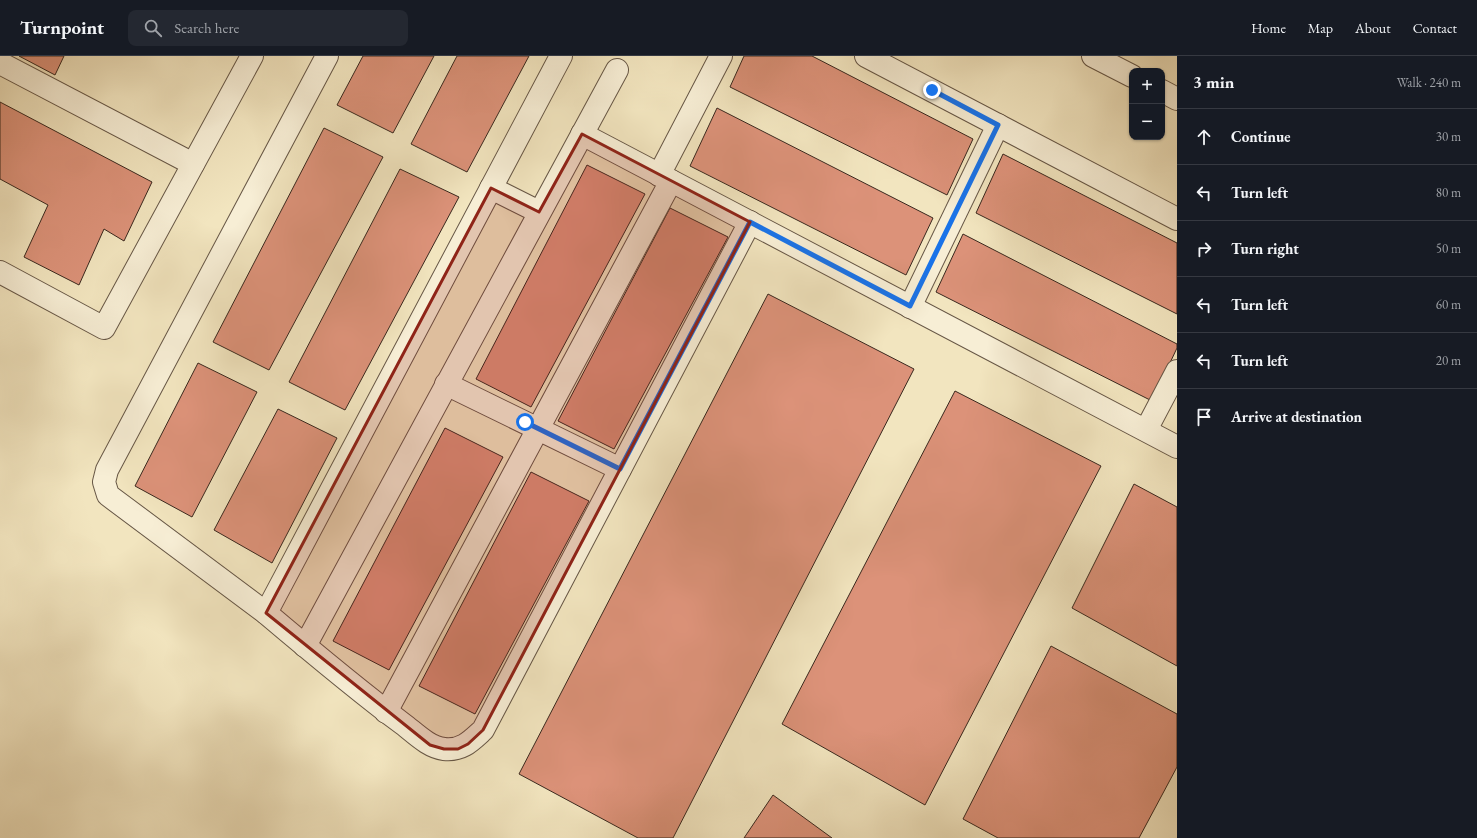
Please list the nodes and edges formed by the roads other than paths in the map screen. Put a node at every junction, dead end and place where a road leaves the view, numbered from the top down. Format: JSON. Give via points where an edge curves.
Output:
{"nodes":[{"id":1,"x":252,"y":56,"type":"edge"},
{"id":2,"x":327,"y":56,"type":"edge"},
{"id":3,"x":561,"y":56,"type":"edge"},
{"id":4,"x":721,"y":56,"type":"edge"},
{"id":5,"x":866,"y":56,"type":"edge"},
{"id":6,"x":1093,"y":56,"type":"edge"},
{"id":7,"x":622,"y":60,"type":"edge"},
{"id":8,"x":0,"y":63,"type":"edge"},
{"id":9,"x":1129,"y":74,"type":"edge"},
{"id":10,"x":1165,"y":93,"type":"edge"},
{"id":11,"x":1177,"y":99,"type":"edge"},
{"id":12,"x":998,"y":125,"type":"junction"},
{"id":13,"x":582,"y":134,"type":"junction"},
{"id":14,"x":193,"y":164,"type":"junction"},
{"id":15,"x":665,"y":178,"type":"junction"},
{"id":16,"x":491,"y":188,"type":"junction"},
{"id":17,"x":539,"y":212,"type":"junction"},
{"id":18,"x":1177,"y":219,"type":"edge"},
{"id":19,"x":750,"y":222,"type":"junction"},
{"id":20,"x":0,"y":272,"type":"edge"},
{"id":21,"x":910,"y":306,"type":"junction"},
{"id":22,"x":1177,"y":371,"type":"edge"},
{"id":23,"x":446,"y":384,"type":"junction"},
{"id":24,"x":538,"y":429,"type":"junction"},
{"id":25,"x":1146,"y":430,"type":"junction"},
{"id":26,"x":1177,"y":447,"type":"edge"},
{"id":27,"x":620,"y":469,"type":"junction"},
{"id":28,"x":266,"y":614,"type":"junction"},
{"id":29,"x":305,"y":646,"type":"junction"},
{"id":30,"x":386,"y":712,"type":"junction"}],
"edges":[{"from":1,"to":14,"type":"street"},
{"from":2,"to":28,"type":"street","via":[[107,470],[104,482],[108,495]]},
{"from":3,"to":16,"type":"street"},
{"from":4,"to":15,"type":"street"},
{"from":5,"to":12,"type":"street"},
{"from":6,"to":9,"type":"street"},
{"from":7,"to":13,"type":"street"},
{"from":8,"to":14,"type":"street"},
{"from":10,"to":11,"type":"street"},
{"from":12,"to":18,"type":"street"},
{"from":12,"to":21,"type":"street"},
{"from":13,"to":15,"type":"street"},
{"from":13,"to":17,"type":"street"},
{"from":14,"to":20,"type":"street","via":[[104,328]]},
{"from":15,"to":19,"type":"street"},
{"from":15,"to":24,"type":"street"},
{"from":16,"to":17,"type":"street"},
{"from":16,"to":28,"type":"street"},
{"from":17,"to":23,"type":"street"},
{"from":19,"to":21,"type":"street"},
{"from":19,"to":27,"type":"street"},
{"from":21,"to":25,"type":"street"},
{"from":22,"to":25,"type":"street"},
{"from":23,"to":24,"type":"street"},
{"from":23,"to":29,"type":"street"},
{"from":24,"to":27,"type":"street"},
{"from":24,"to":30,"type":"street"},
{"from":25,"to":26,"type":"street"},
{"from":27,"to":30,"type":"street","via":[[483,730],[468,744],[458,749],[444,749],[430,745]]},
{"from":28,"to":29,"type":"street"},
{"from":29,"to":30,"type":"street"}]}
